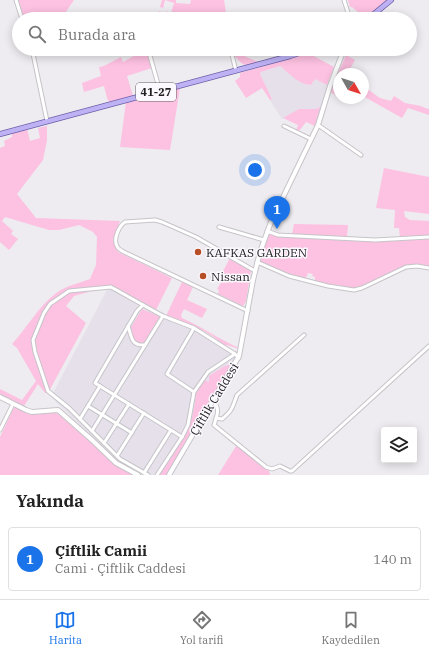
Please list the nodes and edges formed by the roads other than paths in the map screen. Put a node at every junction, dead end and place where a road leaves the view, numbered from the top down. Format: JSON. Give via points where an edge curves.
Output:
{"nodes":[{"id":1,"x":16,"y":0,"type":"edge"},
{"id":2,"x":344,"y":0,"type":"edge"},
{"id":3,"x":391,"y":0,"type":"edge"},
{"id":4,"x":20,"y":12,"type":"edge"},
{"id":5,"x":348,"y":12,"type":"edge"},
{"id":6,"x":376,"y":12,"type":"edge"},
{"id":7,"x":33,"y":56,"type":"edge"},
{"id":8,"x":150,"y":56,"type":"edge"},
{"id":9,"x":232,"y":56,"type":"edge"},
{"id":10,"x":290,"y":56,"type":"edge"},
{"id":11,"x":341,"y":56,"type":"edge"},
{"id":12,"x":236,"y":71,"type":"junction"},
{"id":13,"x":160,"y":91,"type":"junction"},
{"id":14,"x":47,"y":121,"type":"junction"},
{"id":15,"x":318,"y":125,"type":"junction"},
{"id":16,"x":284,"y":126,"type":"dead end"},
{"id":17,"x":0,"y":134,"type":"edge"},
{"id":18,"x":311,"y":139,"type":"junction"},
{"id":19,"x":361,"y":155,"type":"dead end"},
{"id":20,"x":220,"y":227,"type":"dead end"},
{"id":21,"x":267,"y":231,"type":"junction"},
{"id":22,"x":429,"y":237,"type":"edge"},
{"id":23,"x":264,"y":240,"type":"junction"},
{"id":24,"x":257,"y":262,"type":"junction"},
{"id":25,"x":429,"y":268,"type":"edge"},
{"id":26,"x":255,"y":271,"type":"junction"},
{"id":27,"x":143,"y":305,"type":"junction"},
{"id":28,"x":248,"y":311,"type":"junction"},
{"id":29,"x":163,"y":316,"type":"junction"},
{"id":30,"x":128,"y":326,"type":"junction"},
{"id":31,"x":194,"y":328,"type":"junction"},
{"id":32,"x":304,"y":335,"type":"dead end"},
{"id":33,"x":144,"y":345,"type":"junction"},
{"id":34,"x":429,"y":346,"type":"edge"},
{"id":35,"x":235,"y":354,"type":"junction"},
{"id":36,"x":238,"y":358,"type":"junction"},
{"id":37,"x":100,"y":386,"type":"junction"},
{"id":38,"x":194,"y":392,"type":"junction"},
{"id":39,"x":114,"y":395,"type":"junction"},
{"id":40,"x":0,"y":396,"type":"edge"},
{"id":41,"x":212,"y":401,"type":"junction"},
{"id":42,"x":13,"y":404,"type":"junction"},
{"id":43,"x":129,"y":404,"type":"junction"},
{"id":44,"x":88,"y":406,"type":"junction"},
{"id":45,"x":144,"y":413,"type":"junction"},
{"id":46,"x":102,"y":415,"type":"junction"},
{"id":47,"x":80,"y":418,"type":"junction"},
{"id":48,"x":216,"y":418,"type":"junction"},
{"id":49,"x":116,"y":424,"type":"junction"},
{"id":50,"x":0,"y":430,"type":"edge"},
{"id":51,"x":171,"y":430,"type":"junction"},
{"id":52,"x":92,"y":431,"type":"junction"},
{"id":53,"x":132,"y":433,"type":"junction"},
{"id":54,"x":182,"y":437,"type":"junction"},
{"id":55,"x":104,"y":443,"type":"junction"},
{"id":56,"x":117,"y":456,"type":"junction"},
{"id":57,"x":144,"y":473,"type":"junction"},
{"id":58,"x":138,"y":475,"type":"edge"},
{"id":59,"x":148,"y":475,"type":"edge"},
{"id":60,"x":157,"y":475,"type":"edge"},
{"id":61,"x":169,"y":475,"type":"edge"}],
"edges":[{"from":1,"to":4,"type":"street"},
{"from":2,"to":5,"type":"street"},
{"from":3,"to":6,"type":"main road"},
{"from":7,"to":14,"type":"street"},
{"from":8,"to":13,"type":"street"},
{"from":9,"to":12,"type":"street"},
{"from":10,"to":12,"type":"main road","number":"41-27"},
{"from":11,"to":15,"type":"street","name":"Çiftlik Caddesi"},
{"from":12,"to":13,"type":"main road","number":"41-27"},
{"from":13,"to":14,"type":"main road","number":"41-27"},
{"from":14,"to":17,"type":"main road","number":"41-27"},
{"from":15,"to":18,"type":"street","name":"Çiftlik Caddesi"},
{"from":15,"to":19,"type":"street"},
{"from":16,"to":18,"type":"street"},
{"from":18,"to":21,"type":"street","name":"Çiftlik Caddesi"},
{"from":20,"to":23,"type":"street"},
{"from":21,"to":22,"type":"street","via":[[278,235],[374,240]]},
{"from":21,"to":23,"type":"street","name":"Çiftlik Caddesi"},
{"from":23,"to":24,"type":"street","name":"Çiftlik Caddesi"},
{"from":24,"to":25,"type":"street","via":[[289,276],[354,290],[406,267]]},
{"from":24,"to":26,"type":"street","name":"Çiftlik Caddesi"},
{"from":26,"to":28,"type":"street","name":"Çiftlik Caddesi"},
{"from":26,"to":28,"type":"street","via":[[189,234],[155,220],[125,222],[118,230],[117,247],[124,252]]},
{"from":27,"to":29,"type":"street"},
{"from":27,"to":30,"type":"street"},
{"from":27,"to":47,"type":"street","via":[[111,287],[69,292],[50,304],[44,313],[33,340],[48,391]]},
{"from":28,"to":36,"type":"street","name":"Çiftlik Caddesi"},
{"from":29,"to":31,"type":"street"},
{"from":29,"to":33,"type":"street"},
{"from":30,"to":33,"type":"street","via":[[135,344]]},
{"from":30,"to":37,"type":"street","via":[[95,383]]},
{"from":31,"to":35,"type":"street"},
{"from":31,"to":38,"type":"street","via":[[167,374]]},
{"from":32,"to":48,"type":"street","via":[[237,395],[235,405],[229,413],[222,419]]},
{"from":33,"to":39,"type":"street"},
{"from":34,"to":48,"type":"street","via":[[292,471],[280,466],[272,469],[266,467],[214,424]]},
{"from":35,"to":36,"type":"street"},
{"from":35,"to":38,"type":"street","via":[[208,372]]},
{"from":36,"to":41,"type":"street","name":"Çiftlik Caddesi"},
{"from":37,"to":39,"type":"street"},
{"from":37,"to":44,"type":"street"},
{"from":38,"to":54,"type":"street","via":[[188,425]]},
{"from":39,"to":43,"type":"street"},
{"from":39,"to":46,"type":"street"},
{"from":40,"to":42,"type":"street"},
{"from":41,"to":48,"type":"street","via":[[218,410]]},
{"from":41,"to":61,"type":"street","name":"Çiftlik Caddesi"},
{"from":42,"to":50,"type":"street"},
{"from":42,"to":58,"type":"street","via":[[32,412],[58,410],[116,463]]},
{"from":43,"to":45,"type":"street"},
{"from":43,"to":49,"type":"street"},
{"from":44,"to":46,"type":"street"},
{"from":44,"to":47,"type":"street"},
{"from":45,"to":51,"type":"street"},
{"from":45,"to":53,"type":"street"},
{"from":46,"to":49,"type":"street"},
{"from":46,"to":52,"type":"street"},
{"from":47,"to":52,"type":"street"},
{"from":49,"to":53,"type":"street"},
{"from":49,"to":55,"type":"street"},
{"from":51,"to":54,"type":"street"},
{"from":51,"to":57,"type":"street"},
{"from":52,"to":55,"type":"street"},
{"from":53,"to":56,"type":"street"},
{"from":54,"to":60,"type":"street"},
{"from":55,"to":56,"type":"street"},
{"from":56,"to":57,"type":"street"},
{"from":57,"to":59,"type":"street"}]}
